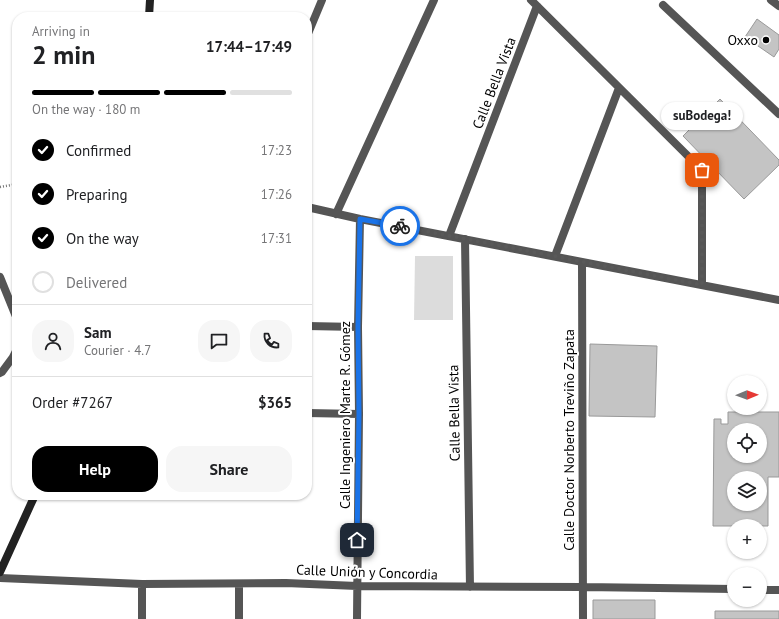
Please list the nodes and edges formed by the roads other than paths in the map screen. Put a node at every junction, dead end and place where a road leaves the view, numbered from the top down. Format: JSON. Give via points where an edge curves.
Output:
{"nodes":[{"id":1,"x":150,"y":0,"type":"edge"},
{"id":2,"x":322,"y":0,"type":"edge"},
{"id":3,"x":434,"y":0,"type":"edge"},
{"id":4,"x":531,"y":0,"type":"edge"},
{"id":5,"x":771,"y":0,"type":"edge"},
{"id":6,"x":663,"y":5,"type":"dead end"},
{"id":7,"x":537,"y":6,"type":"junction"},
{"id":8,"x":779,"y":6,"type":"edge"},
{"id":9,"x":149,"y":12,"type":"edge"},
{"id":10,"x":312,"y":24,"type":"edge"},
{"id":11,"x":619,"y":88,"type":"junction"},
{"id":12,"x":779,"y":114,"type":"edge"},
{"id":13,"x":312,"y":208,"type":"edge"},
{"id":14,"x":336,"y":214,"type":"junction"},
{"id":15,"x":360,"y":219,"type":"junction"},
{"id":16,"x":449,"y":236,"type":"junction"},
{"id":17,"x":465,"y":239,"type":"junction"},
{"id":18,"x":555,"y":256,"type":"junction"},
{"id":19,"x":582,"y":262,"type":"junction"},
{"id":20,"x":0,"y":277,"type":"edge"},
{"id":21,"x":702,"y":285,"type":"junction"},
{"id":22,"x":779,"y":300,"type":"edge"},
{"id":23,"x":12,"y":307,"type":"edge"},
{"id":24,"x":312,"y":326,"type":"edge"},
{"id":25,"x":358,"y":327,"type":"junction"},
{"id":26,"x":12,"y":358,"type":"edge"},
{"id":27,"x":0,"y":373,"type":"edge"},
{"id":28,"x":312,"y":413,"type":"edge"},
{"id":29,"x":359,"y":414,"type":"junction"},
{"id":30,"x":33,"y":500,"type":"edge"},
{"id":31,"x":0,"y":572,"type":"edge"},
{"id":32,"x":0,"y":578,"type":"edge"},
{"id":33,"x":142,"y":584,"type":"junction"},
{"id":34,"x":239,"y":584,"type":"junction"},
{"id":35,"x":357,"y":586,"type":"junction"},
{"id":36,"x":470,"y":587,"type":"junction"},
{"id":37,"x":583,"y":587,"type":"junction"},
{"id":38,"x":727,"y":589,"type":"edge"},
{"id":39,"x":767,"y":590,"type":"edge"},
{"id":40,"x":779,"y":590,"type":"edge"},
{"id":41,"x":142,"y":619,"type":"edge"},
{"id":42,"x":239,"y":619,"type":"edge"},
{"id":43,"x":357,"y":619,"type":"edge"},
{"id":44,"x":583,"y":619,"type":"edge"}],
"edges":[{"from":1,"to":9,"type":"street"},
{"from":2,"to":10,"type":"street"},
{"from":3,"to":14,"type":"street"},
{"from":4,"to":7,"type":"street"},
{"from":5,"to":8,"type":"street"},
{"from":6,"to":12,"type":"street"},
{"from":7,"to":11,"type":"street"},
{"from":7,"to":16,"type":"street","name":"Calle Bella Vista"},
{"from":11,"to":18,"type":"street"},
{"from":11,"to":21,"type":"street","via":[[702,170]]},
{"from":13,"to":14,"type":"street"},
{"from":14,"to":15,"type":"street"},
{"from":15,"to":16,"type":"street"},
{"from":15,"to":25,"type":"street","name":"Calle Ingeniero Marte R. Gómez"},
{"from":16,"to":17,"type":"street"},
{"from":17,"to":18,"type":"street"},
{"from":17,"to":36,"type":"street","name":"Calle Bella Vista"},
{"from":18,"to":19,"type":"street"},
{"from":19,"to":21,"type":"street"},
{"from":19,"to":37,"type":"street","name":"Calle Doctor Norberto Treviño Zapata"},
{"from":20,"to":23,"type":"street"},
{"from":21,"to":22,"type":"street"},
{"from":24,"to":25,"type":"street"},
{"from":25,"to":29,"type":"street","name":"Calle Ingeniero Marte R. Gómez"},
{"from":26,"to":27,"type":"street"},
{"from":28,"to":29,"type":"street"},
{"from":29,"to":35,"type":"street","name":"Calle Ingeniero Marte R. Gómez"},
{"from":30,"to":31,"type":"street"},
{"from":32,"to":33,"type":"street","name":"Calle Unión y Concordia"},
{"from":33,"to":34,"type":"street","name":"Calle Unión y Concordia"},
{"from":33,"to":41,"type":"street"},
{"from":34,"to":35,"type":"street","name":"Calle Unión y Concordia"},
{"from":34,"to":42,"type":"street"},
{"from":35,"to":36,"type":"street","name":"Calle Unión y Concordia"},
{"from":35,"to":43,"type":"street","name":"Calle Ingeniero Marte R. Gómez"},
{"from":36,"to":37,"type":"street","name":"Calle Unión y Concordia"},
{"from":37,"to":38,"type":"street","name":"Calle Unión y Concordia"},
{"from":37,"to":44,"type":"street","name":"Calle Doctor Norberto Treviño Zapata"},
{"from":39,"to":40,"type":"street"}]}
